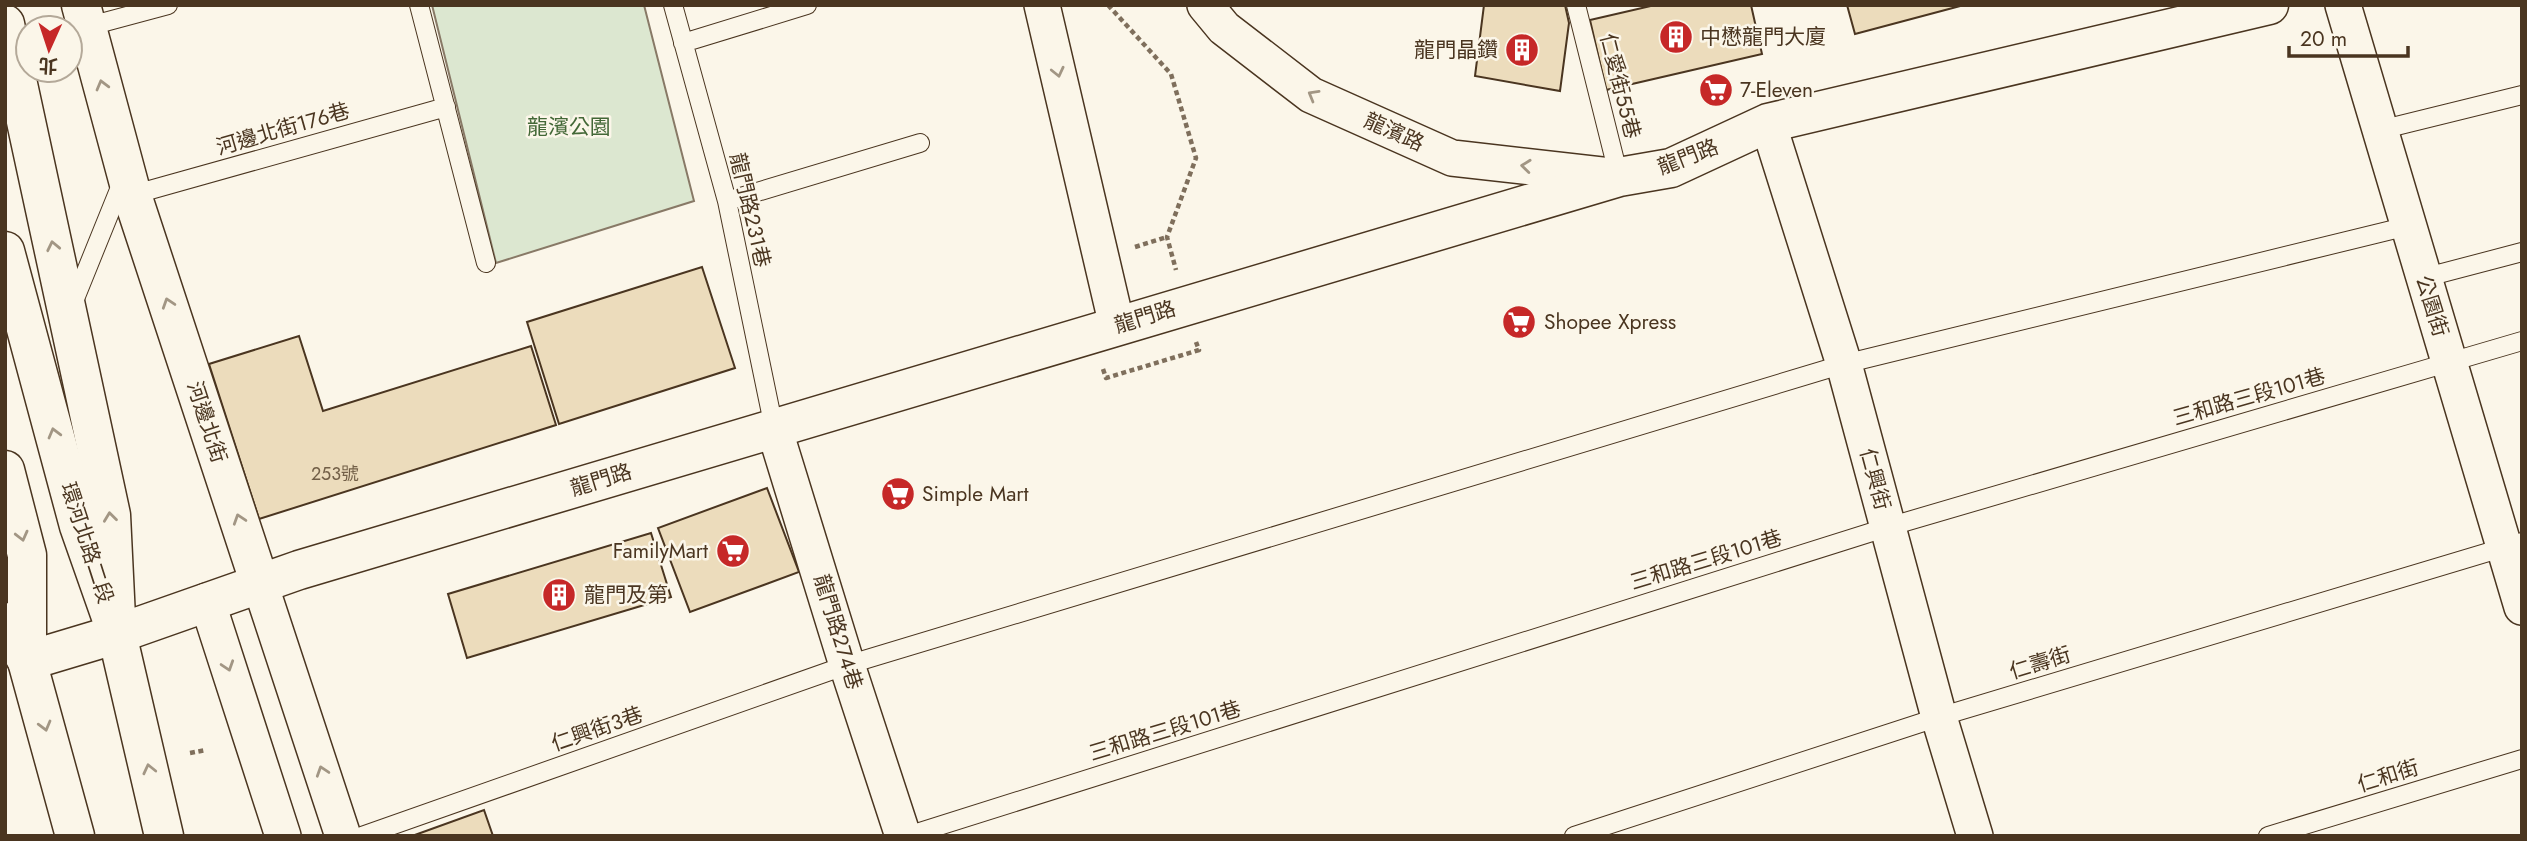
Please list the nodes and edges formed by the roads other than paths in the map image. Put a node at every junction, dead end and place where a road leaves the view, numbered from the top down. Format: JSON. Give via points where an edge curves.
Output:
{"nodes":[{"id":1,"x":168,"y":5,"type":"edge"},
{"id":2,"x":419,"y":5,"type":"edge"},
{"id":3,"x":673,"y":5,"type":"edge"},
{"id":4,"x":807,"y":5,"type":"edge"},
{"id":5,"x":1042,"y":5,"type":"edge"},
{"id":6,"x":1205,"y":5,"type":"edge"},
{"id":7,"x":1576,"y":5,"type":"edge"},
{"id":8,"x":2269,"y":5,"type":"edge"},
{"id":9,"x":2343,"y":5,"type":"edge"},
{"id":10,"x":84,"y":16,"type":"edge"},
{"id":11,"x":5,"y":24,"type":"edge"},
{"id":12,"x":683,"y":43,"type":"junction"},
{"id":13,"x":2522,"y":95,"type":"edge"},
{"id":14,"x":446,"y":107,"type":"junction"},
{"id":15,"x":1768,"y":123,"type":"junction"},
{"id":16,"x":2380,"y":130,"type":"junction"},
{"id":17,"x":920,"y":143,"type":"dead end"},
{"id":18,"x":1619,"y":177,"type":"junction"},
{"id":19,"x":129,"y":183,"type":"junction"},
{"id":20,"x":727,"y":201,"type":"junction"},
{"id":21,"x":2408,"y":226,"type":"junction"},
{"id":22,"x":5,"y":251,"type":"edge"},
{"id":23,"x":2522,"y":252,"type":"edge"},
{"id":24,"x":486,"y":263,"type":"dead end"},
{"id":25,"x":2423,"y":278,"type":"junction"},
{"id":26,"x":68,"y":316,"type":"junction"},
{"id":27,"x":1117,"y":326,"type":"junction"},
{"id":28,"x":2522,"y":341,"type":"edge"},
{"id":29,"x":2448,"y":362,"type":"junction"},
{"id":30,"x":1844,"y":364,"type":"junction"},
{"id":31,"x":774,"y":428,"type":"junction"},
{"id":32,"x":5,"y":470,"type":"edge"},
{"id":33,"x":1888,"y":527,"type":"junction"},
{"id":34,"x":2513,"y":544,"type":"edge"},
{"id":35,"x":260,"y":584,"type":"junction"},
{"id":36,"x":207,"y":601,"type":"junction"},
{"id":37,"x":2522,"y":607,"type":"edge"},
{"id":38,"x":5,"y":622,"type":"edge"},
{"id":39,"x":117,"y":634,"type":"junction"},
{"id":40,"x":27,"y":661,"type":"junction"},
{"id":41,"x":847,"y":665,"type":"junction"},
{"id":42,"x":1939,"y":717,"type":"junction"},
{"id":43,"x":2522,"y":759,"type":"edge"},
{"id":44,"x":75,"y":836,"type":"edge"},
{"id":45,"x":164,"y":836,"type":"edge"},
{"id":46,"x":282,"y":836,"type":"edge"},
{"id":47,"x":343,"y":836,"type":"edge"},
{"id":48,"x":362,"y":836,"type":"edge"},
{"id":49,"x":905,"y":836,"type":"edge"},
{"id":50,"x":1574,"y":836,"type":"edge"},
{"id":51,"x":1976,"y":836,"type":"edge"},
{"id":52,"x":2268,"y":836,"type":"edge"}],
"edges":[{"from":1,"to":10,"type":"lane"},
{"from":2,"to":14,"type":"lane"},
{"from":3,"to":12,"type":"lane","name":"龍門路231巷"},
{"from":4,"to":12,"type":"lane"},
{"from":5,"to":27,"type":"street","one_way":true},
{"from":18,"to":6,"type":"street","name":"龍濱路","one_way":true,"via":[[1452,158],[1311,95],[1224,27]]},
{"from":7,"to":18,"type":"lane","name":"仁愛街55巷"},
{"from":8,"to":15,"type":"street","name":"龍門路"},
{"from":9,"to":16,"type":"street","name":"公園街"},
{"from":19,"to":10,"type":"street","name":"河邊北街","one_way":true},
{"from":26,"to":11,"type":"street","one_way":true},
{"from":12,"to":20,"type":"lane","name":"龍門路231巷"},
{"from":13,"to":16,"type":"lane"},
{"from":14,"to":19,"type":"lane","name":"河邊北街176巷"},
{"from":14,"to":24,"type":"lane"},
{"from":15,"to":18,"type":"street","name":"龍門路","via":[[1671,168]]},
{"from":15,"to":30,"type":"street","name":"仁興街"},
{"from":16,"to":21,"type":"street","name":"公園街"},
{"from":17,"to":20,"type":"lane"},
{"from":18,"to":27,"type":"street","name":"龍門路"},
{"from":19,"to":26,"type":"lane"},
{"from":35,"to":19,"type":"street","name":"河邊北街","one_way":true},
{"from":20,"to":31,"type":"lane","name":"龍門路231巷"},
{"from":21,"to":25,"type":"street","name":"公園街"},
{"from":21,"to":30,"type":"lane","name":"仁興街3巷"},
{"from":39,"to":22,"type":"street","name":"環河北路二段","one_way":true,"via":[[79,526]]},
{"from":23,"to":25,"type":"lane"},
{"from":25,"to":29,"type":"street","name":"公園街"},
{"from":39,"to":26,"type":"street","one_way":true,"via":[[111,515]]},
{"from":27,"to":31,"type":"street","name":"龍門路"},
{"from":28,"to":29,"type":"lane","name":"三和路三段101巷"},
{"from":29,"to":33,"type":"lane","name":"三和路三段101巷"},
{"from":29,"to":34,"type":"street","name":"公園街"},
{"from":30,"to":33,"type":"street","name":"仁興街"},
{"from":30,"to":41,"type":"lane","name":"仁興街3巷"},
{"from":31,"to":35,"type":"street","name":"龍門路"},
{"from":31,"to":41,"type":"street","name":"龍門路274巷"},
{"from":32,"to":40,"type":"street","one_way":true,"via":[[27,555]]},
{"from":33,"to":42,"type":"street","name":"仁興街"},
{"from":33,"to":49,"type":"lane","name":"三和路三段101巷"},
{"from":34,"to":37,"type":"street","name":"公園街"},
{"from":34,"to":42,"type":"lane","name":"仁壽街"},
{"from":35,"to":36,"type":"street","name":"龍門路"},
{"from":47,"to":35,"type":"street","name":"河邊北街","one_way":true},
{"from":36,"to":39,"type":"street","name":"龍門路"},
{"from":36,"to":46,"type":"street","one_way":true},
{"from":38,"to":40,"type":"street"},
{"from":39,"to":40,"type":"street","name":"龍門路"},
{"from":45,"to":39,"type":"street","name":"環河北路二段","one_way":true},
{"from":40,"to":44,"type":"street","one_way":true},
{"from":41,"to":48,"type":"lane","name":"仁興街3巷"},
{"from":41,"to":49,"type":"street","name":"龍門路274巷"},
{"from":42,"to":50,"type":"lane","name":"仁壽街"},
{"from":42,"to":51,"type":"street","name":"仁興街"},
{"from":43,"to":52,"type":"lane","name":"仁和街"}]}
